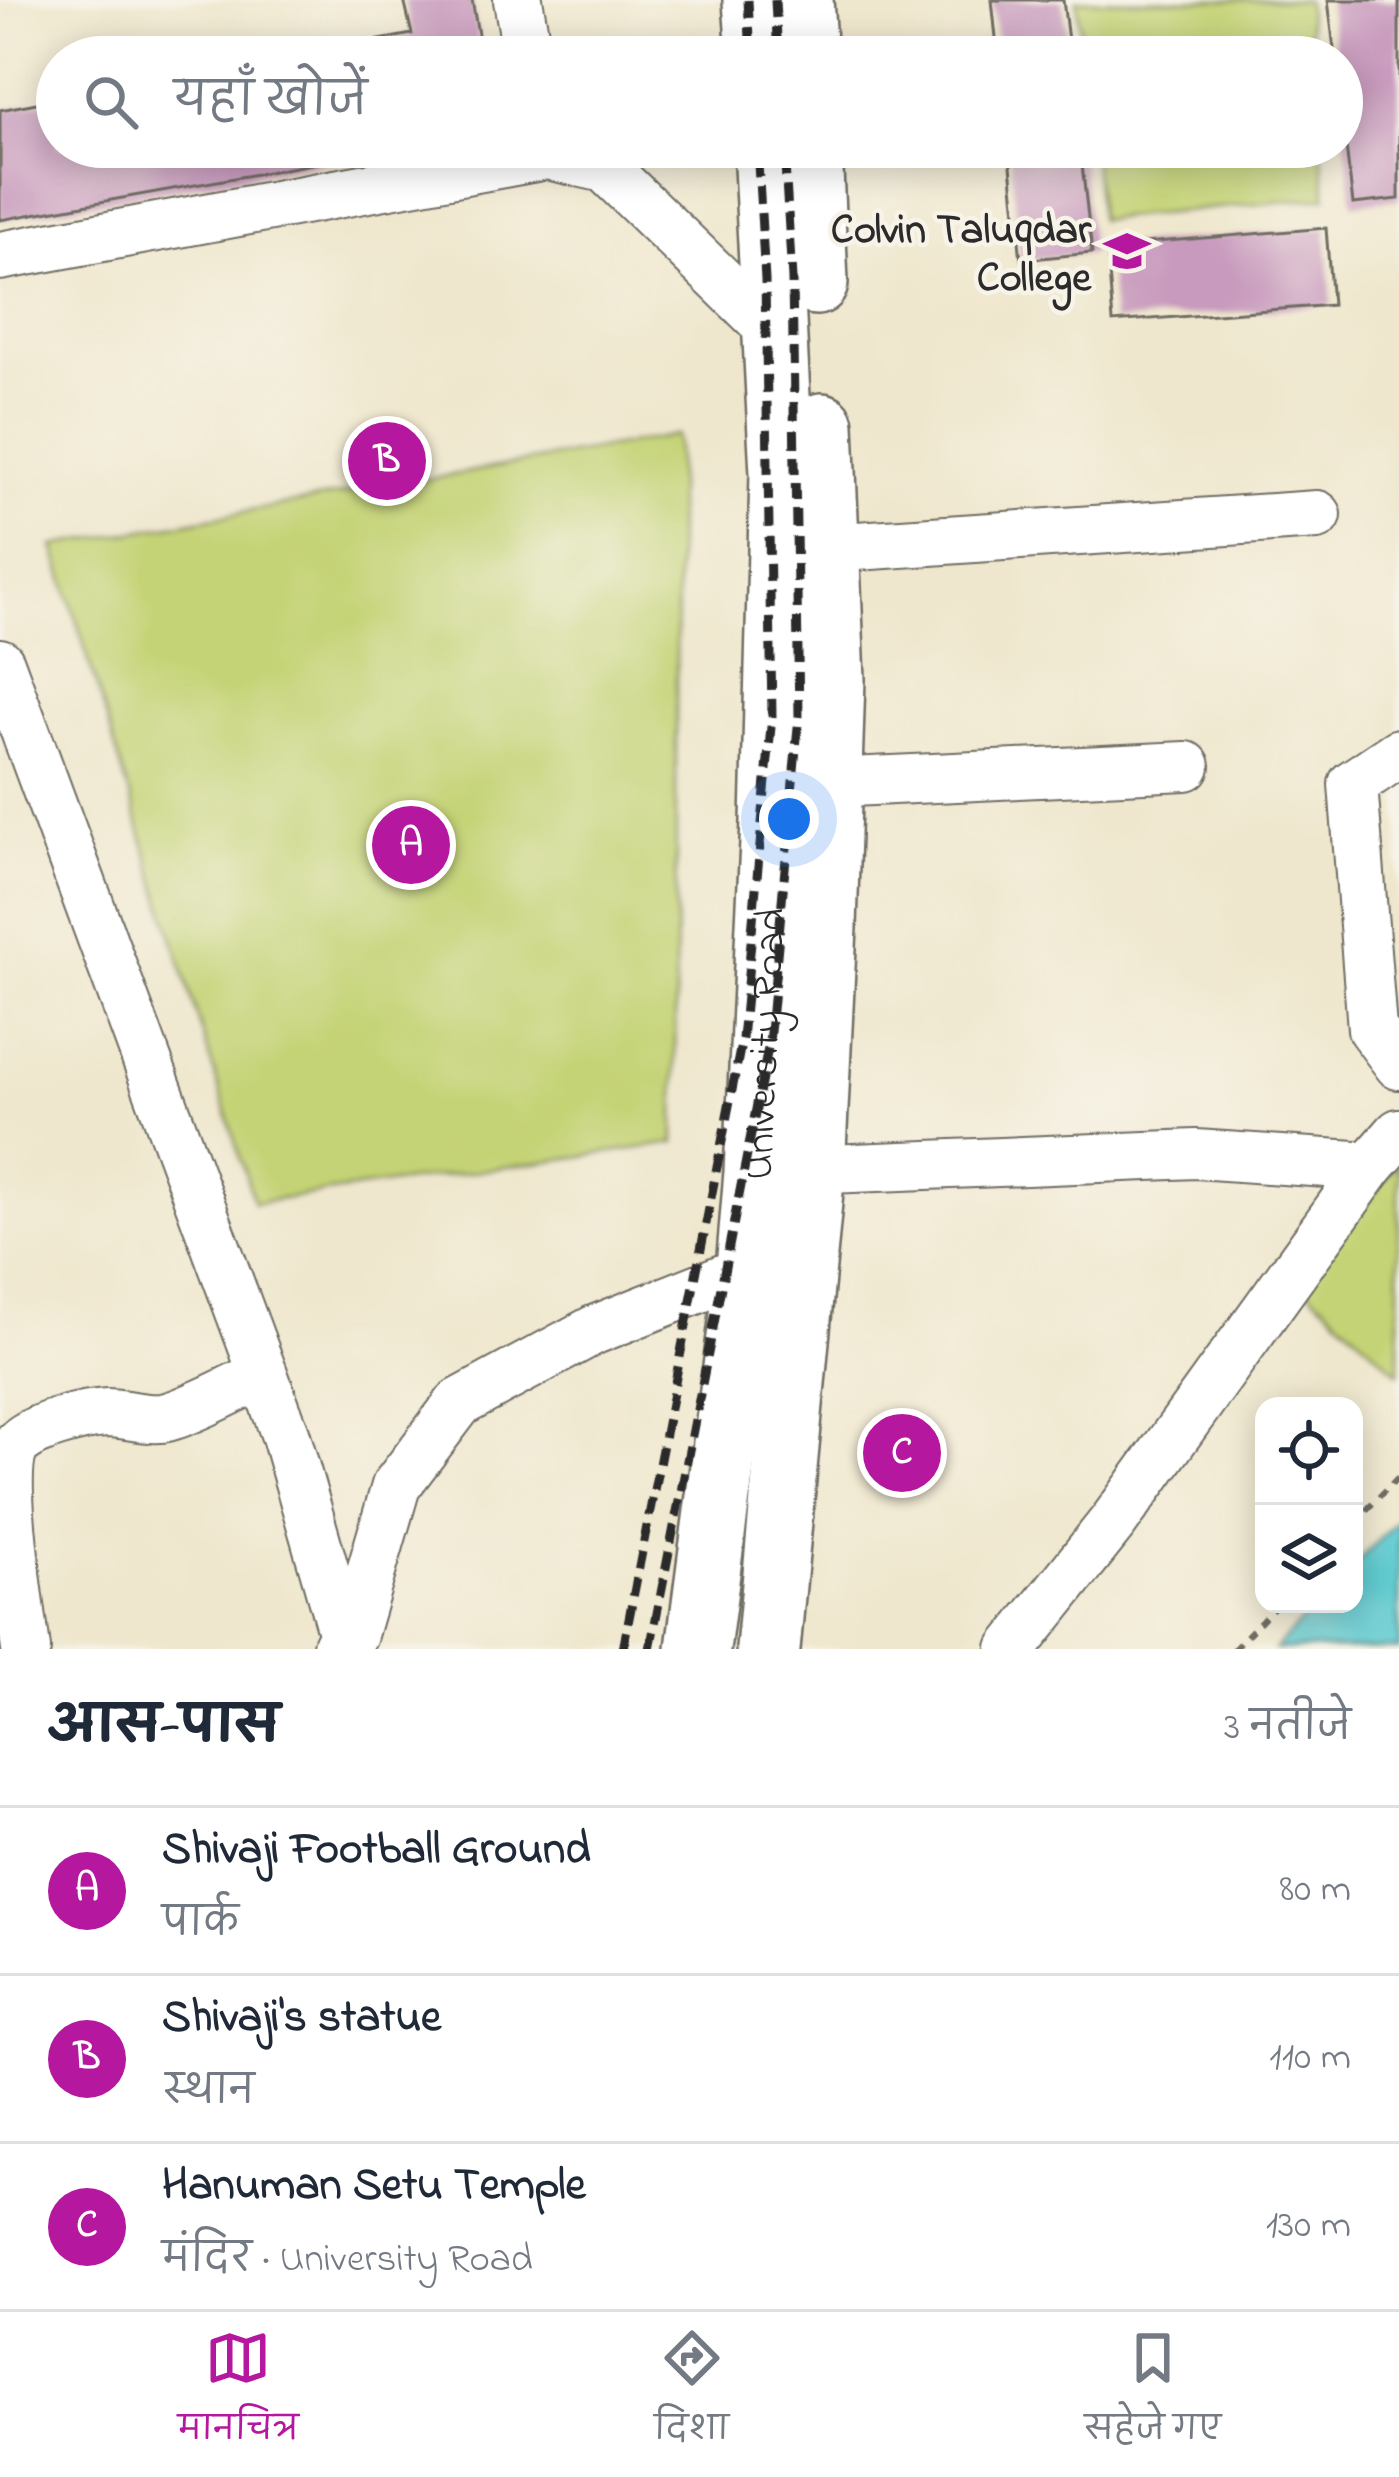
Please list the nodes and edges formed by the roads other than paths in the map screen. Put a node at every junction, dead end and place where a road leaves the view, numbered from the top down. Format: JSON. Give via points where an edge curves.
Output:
{"nodes":[{"id":1,"x":518,"y":0,"type":"edge"},
{"id":2,"x":755,"y":0,"type":"edge"},
{"id":3,"x":801,"y":0,"type":"edge"},
{"id":4,"x":524,"y":36,"type":"edge"},
{"id":5,"x":758,"y":36,"type":"edge"},
{"id":6,"x":804,"y":36,"type":"edge"},
{"id":7,"x":458,"y":168,"type":"edge"},
{"id":8,"x":601,"y":168,"type":"edge"},
{"id":9,"x":767,"y":168,"type":"edge"},
{"id":10,"x":808,"y":168,"type":"edge"},
{"id":11,"x":0,"y":256,"type":"edge"},
{"id":12,"x":791,"y":355,"type":"junction"},
{"id":13,"x":1317,"y":515,"type":"dead end"},
{"id":14,"x":827,"y":548,"type":"junction"},
{"id":15,"x":0,"y":663,"type":"edge"},
{"id":16,"x":1399,"y":753,"type":"edge"},
{"id":17,"x":1186,"y":766,"type":"dead end"},
{"id":18,"x":830,"y":783,"type":"junction"},
{"id":19,"x":1399,"y":1065,"type":"edge"},
{"id":20,"x":1384,"y":1150,"type":"edge"},
{"id":21,"x":785,"y":1171,"type":"junction"},
{"id":22,"x":748,"y":1269,"type":"junction"},
{"id":23,"x":263,"y":1374,"type":"junction"},
{"id":24,"x":341,"y":1647,"type":"edge"},
{"id":25,"x":26,"y":1649,"type":"edge"},
{"id":26,"x":698,"y":1649,"type":"edge"},
{"id":27,"x":768,"y":1649,"type":"edge"},
{"id":28,"x":1012,"y":1649,"type":"edge"}],
"edges":[{"from":1,"to":4,"type":"street"},
{"from":2,"to":5,"type":"main road"},
{"from":3,"to":6,"type":"main road"},
{"from":7,"to":11,"type":"street"},
{"from":8,"to":12,"type":"street"},
{"from":9,"to":12,"type":"main road","name":"University Road"},
{"from":10,"to":12,"type":"main road","name":"University Road"},
{"from":12,"to":14,"type":"main road","name":"University Road"},
{"from":12,"to":21,"type":"main road","name":"University Road","via":[[773,822]]},
{"from":13,"to":14,"type":"street"},
{"from":14,"to":18,"type":"main road","name":"University Road"},
{"from":15,"to":23,"type":"street"},
{"from":16,"to":19,"type":"street","via":[[1354,784],[1372,1029]]},
{"from":17,"to":18,"type":"street"},
{"from":18,"to":21,"type":"main road","name":"University Road"},
{"from":20,"to":21,"type":"street"},
{"from":20,"to":28,"type":"street"},
{"from":21,"to":22,"type":"main road","name":"University Road"},
{"from":21,"to":27,"type":"main road","name":"University Road"},
{"from":22,"to":24,"type":"street","via":[[594,1330],[459,1403],[396,1486],[353,1634]]},
{"from":22,"to":26,"type":"main road","name":"University Road"},
{"from":23,"to":24,"type":"street"},
{"from":23,"to":25,"type":"street","via":[[166,1418],[76,1418],[16,1443],[8,1483]]}]}
